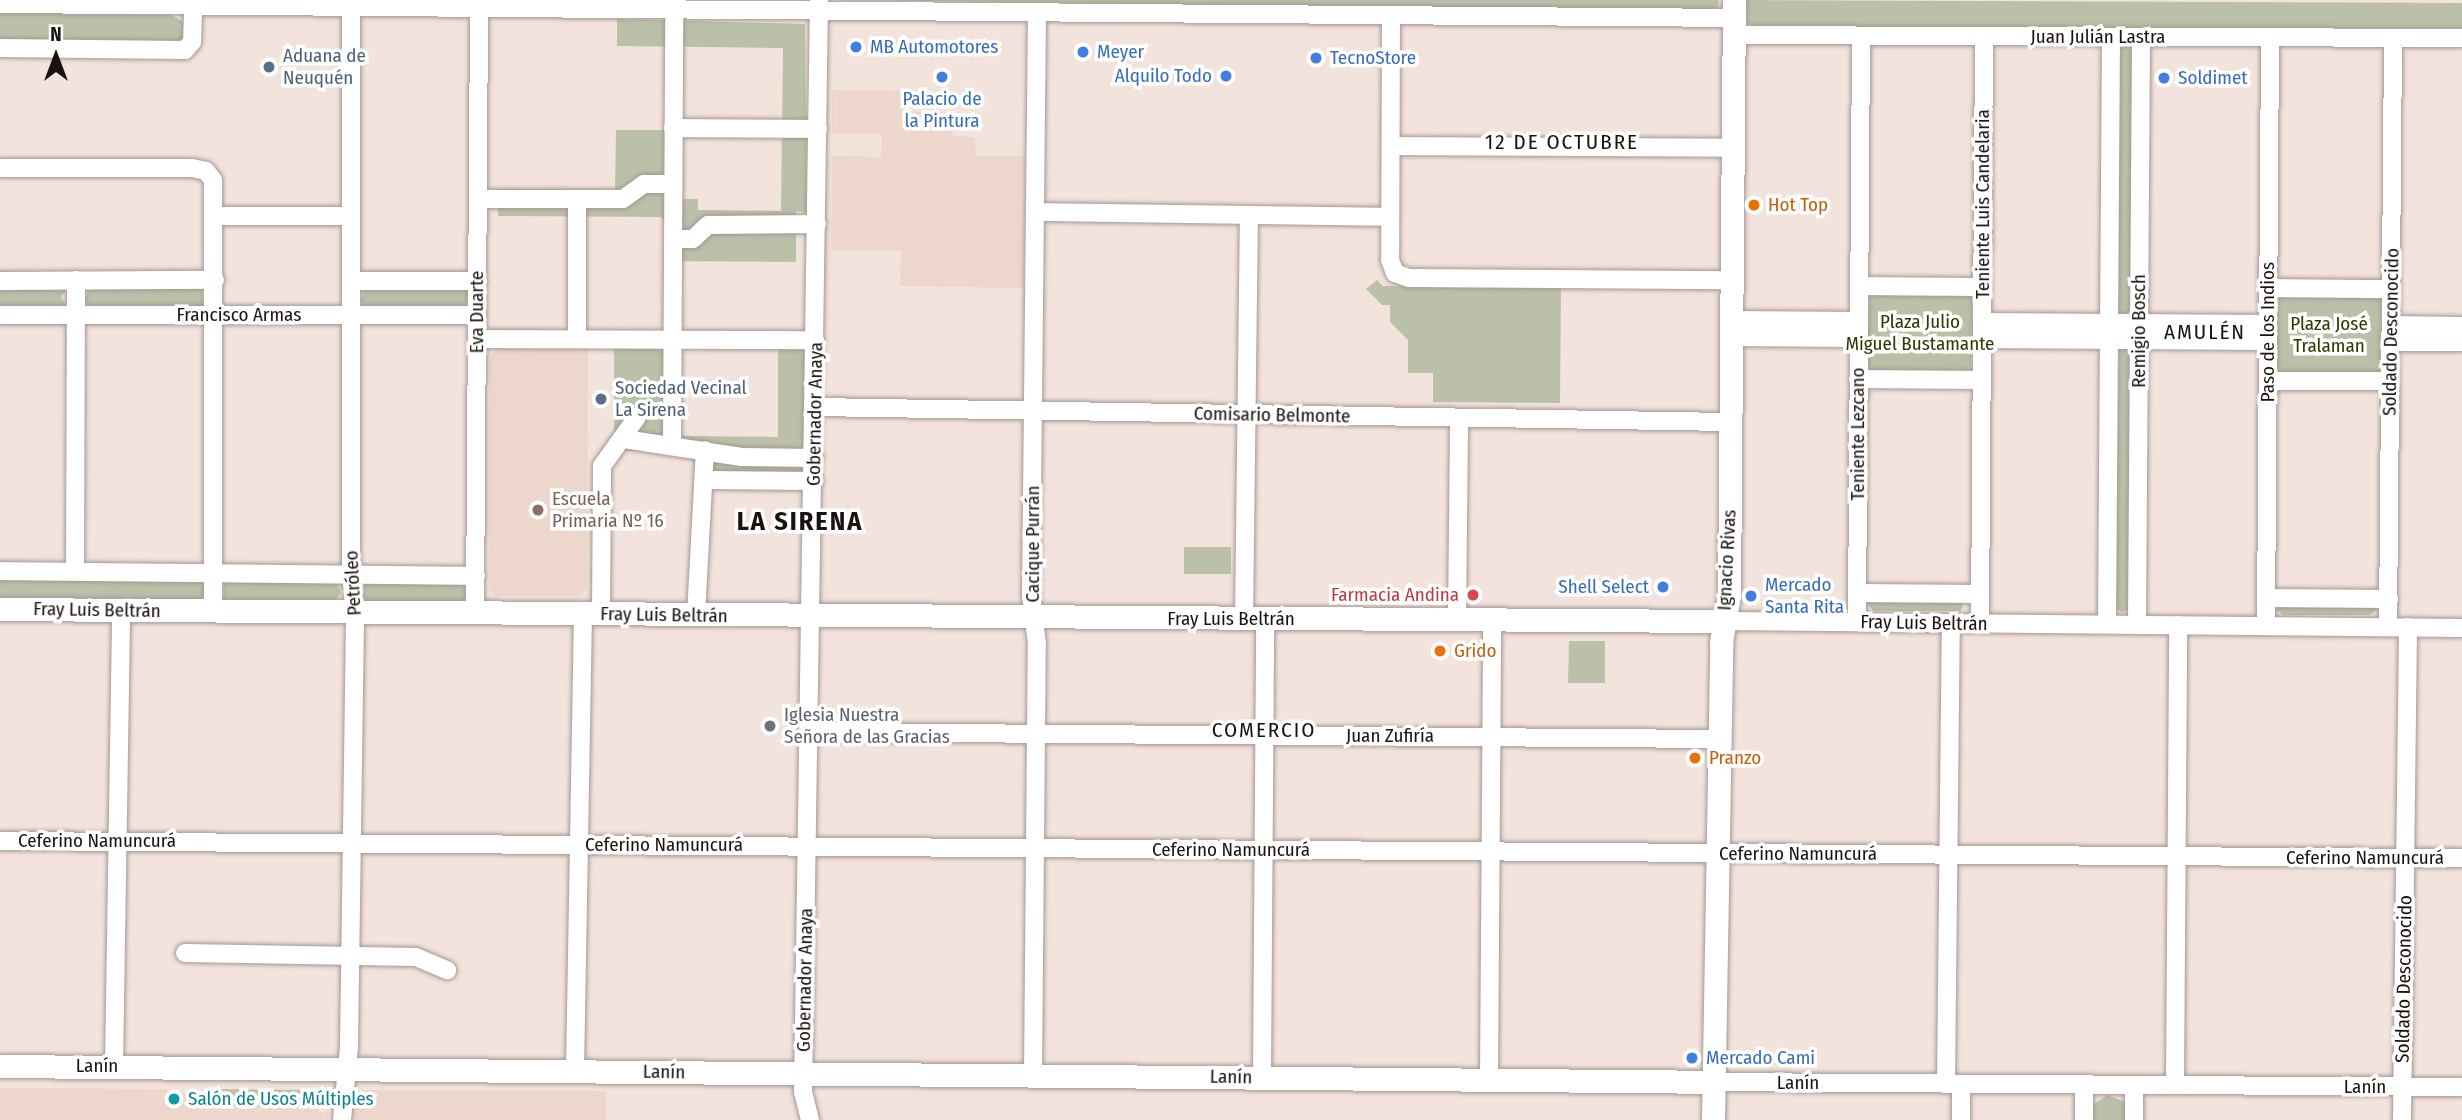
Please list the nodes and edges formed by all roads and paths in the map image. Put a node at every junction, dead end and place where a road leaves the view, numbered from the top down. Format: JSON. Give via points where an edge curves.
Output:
{"nodes":[{"id":1,"x":0,"y":4,"type":"edge"},
{"id":2,"x":351,"y":5,"type":"edge"},
{"id":3,"x":819,"y":6,"type":"edge"},
{"id":4,"x":193,"y":8,"type":"junction"},
{"id":5,"x":393,"y":9,"type":"junction"},
{"id":6,"x":479,"y":10,"type":"junction"},
{"id":7,"x":674,"y":11,"type":"junction"},
{"id":8,"x":1037,"y":13,"type":"junction"},
{"id":9,"x":1391,"y":15,"type":"junction"},
{"id":10,"x":1734,"y":18,"type":"edge"},
{"id":11,"x":1861,"y":36,"type":"junction"},
{"id":12,"x":1984,"y":36,"type":"junction"},
{"id":13,"x":2111,"y":37,"type":"junction"},
{"id":14,"x":2141,"y":37,"type":"junction"},
{"id":15,"x":2270,"y":38,"type":"junction"},
{"id":16,"x":2393,"y":38,"type":"junction"},
{"id":17,"x":2462,"y":38,"type":"edge"},
{"id":18,"x":351,"y":46,"type":"junction"},
{"id":19,"x":0,"y":48,"type":"edge"},
{"id":20,"x":673,"y":128,"type":"junction"},
{"id":21,"x":818,"y":129,"type":"junction"},
{"id":22,"x":1391,"y":146,"type":"junction"},
{"id":23,"x":1733,"y":148,"type":"junction"},
{"id":24,"x":0,"y":168,"type":"edge"},
{"id":25,"x":673,"y":184,"type":"junction"},
{"id":26,"x":478,"y":199,"type":"junction"},
{"id":27,"x":577,"y":199,"type":"junction"},
{"id":28,"x":1038,"y":212,"type":"junction"},
{"id":29,"x":1249,"y":215,"type":"junction"},
{"id":30,"x":215,"y":216,"type":"junction"},
{"id":31,"x":351,"y":216,"type":"junction"},
{"id":32,"x":1391,"y":217,"type":"junction"},
{"id":33,"x":817,"y":224,"type":"junction"},
{"id":34,"x":673,"y":239,"type":"junction"},
{"id":35,"x":215,"y":280,"type":"junction"},
{"id":36,"x":1732,"y":280,"type":"junction"},
{"id":37,"x":0,"y":281,"type":"edge"},
{"id":38,"x":76,"y":281,"type":"junction"},
{"id":39,"x":351,"y":281,"type":"junction"},
{"id":40,"x":478,"y":281,"type":"junction"},
{"id":41,"x":1859,"y":286,"type":"junction"},
{"id":42,"x":1982,"y":287,"type":"junction"},
{"id":43,"x":2268,"y":288,"type":"junction"},
{"id":44,"x":2391,"y":289,"type":"junction"},
{"id":45,"x":0,"y":315,"type":"edge"},
{"id":46,"x":76,"y":315,"type":"junction"},
{"id":47,"x":215,"y":315,"type":"junction"},
{"id":48,"x":351,"y":315,"type":"junction"},
{"id":49,"x":477,"y":315,"type":"junction"},
{"id":50,"x":2462,"y":326,"type":"edge"},
{"id":51,"x":1731,"y":329,"type":"junction"},
{"id":52,"x":1859,"y":330,"type":"junction"},
{"id":53,"x":1982,"y":330,"type":"junction"},
{"id":54,"x":2109,"y":331,"type":"junction"},
{"id":55,"x":2139,"y":332,"type":"junction"},
{"id":56,"x":2268,"y":333,"type":"junction"},
{"id":57,"x":2391,"y":333,"type":"junction"},
{"id":58,"x":477,"y":339,"type":"junction"},
{"id":59,"x":577,"y":340,"type":"junction"},
{"id":60,"x":672,"y":340,"type":"junction"},
{"id":61,"x":815,"y":340,"type":"junction"},
{"id":62,"x":2462,"y":342,"type":"edge"},
{"id":63,"x":1858,"y":379,"type":"junction"},
{"id":64,"x":1982,"y":380,"type":"junction"},
{"id":65,"x":2268,"y":381,"type":"junction"},
{"id":66,"x":2390,"y":381,"type":"junction"},
{"id":67,"x":815,"y":407,"type":"junction"},
{"id":68,"x":1034,"y":411,"type":"junction"},
{"id":69,"x":1246,"y":414,"type":"junction"},
{"id":70,"x":637,"y":417,"type":"dead end"},
{"id":71,"x":1459,"y":418,"type":"junction"},
{"id":72,"x":1730,"y":422,"type":"junction"},
{"id":73,"x":624,"y":439,"type":"junction"},
{"id":74,"x":672,"y":446,"type":"junction"},
{"id":75,"x":705,"y":450,"type":"junction"},
{"id":76,"x":814,"y":458,"type":"junction"},
{"id":77,"x":705,"y":480,"type":"junction"},
{"id":78,"x":814,"y":481,"type":"junction"},
{"id":79,"x":0,"y":570,"type":"edge"},
{"id":80,"x":75,"y":571,"type":"junction"},
{"id":81,"x":213,"y":573,"type":"junction"},
{"id":82,"x":351,"y":574,"type":"junction"},
{"id":83,"x":476,"y":576,"type":"junction"},
{"id":84,"x":1857,"y":593,"type":"junction"},
{"id":85,"x":1980,"y":594,"type":"junction"},
{"id":86,"x":2266,"y":598,"type":"junction"},
{"id":87,"x":2389,"y":599,"type":"junction"},
{"id":88,"x":0,"y":609,"type":"edge"},
{"id":89,"x":121,"y":610,"type":"junction"},
{"id":90,"x":213,"y":611,"type":"junction"},
{"id":91,"x":355,"y":612,"type":"junction"},
{"id":92,"x":475,"y":613,"type":"junction"},
{"id":93,"x":592,"y":614,"type":"junction"},
{"id":94,"x":696,"y":615,"type":"junction"},
{"id":95,"x":811,"y":616,"type":"junction"},
{"id":96,"x":1034,"y":617,"type":"junction"},
{"id":97,"x":1254,"y":619,"type":"junction"},
{"id":98,"x":1457,"y":620,"type":"junction"},
{"id":99,"x":1492,"y":620,"type":"junction"},
{"id":100,"x":1724,"y":621,"type":"junction"},
{"id":101,"x":1857,"y":622,"type":"junction"},
{"id":102,"x":1951,"y":623,"type":"junction"},
{"id":103,"x":1980,"y":623,"type":"junction"},
{"id":104,"x":2107,"y":624,"type":"junction"},
{"id":105,"x":2137,"y":625,"type":"junction"},
{"id":106,"x":2178,"y":625,"type":"junction"},
{"id":107,"x":2266,"y":626,"type":"junction"},
{"id":108,"x":2388,"y":627,"type":"junction"},
{"id":109,"x":2408,"y":627,"type":"junction"},
{"id":110,"x":2462,"y":628,"type":"edge"},
{"id":111,"x":808,"y":732,"type":"junction"},
{"id":112,"x":1036,"y":733,"type":"junction"},
{"id":113,"x":1264,"y":735,"type":"junction"},
{"id":114,"x":1491,"y":737,"type":"junction"},
{"id":115,"x":1720,"y":739,"type":"junction"},
{"id":116,"x":0,"y":841,"type":"edge"},
{"id":117,"x":118,"y":842,"type":"junction"},
{"id":118,"x":352,"y":843,"type":"junction"},
{"id":119,"x":579,"y":845,"type":"junction"},
{"id":120,"x":807,"y":846,"type":"junction"},
{"id":121,"x":1035,"y":848,"type":"junction"},
{"id":122,"x":1263,"y":850,"type":"junction"},
{"id":123,"x":1490,"y":851,"type":"junction"},
{"id":124,"x":1718,"y":853,"type":"junction"},
{"id":125,"x":1948,"y":855,"type":"junction"},
{"id":126,"x":2176,"y":856,"type":"junction"},
{"id":127,"x":2405,"y":858,"type":"junction"},
{"id":128,"x":2462,"y":858,"type":"edge"},
{"id":129,"x":185,"y":953,"type":"dead end"},
{"id":130,"x":350,"y":956,"type":"junction"},
{"id":131,"x":447,"y":970,"type":"dead end"},
{"id":132,"x":0,"y":1066,"type":"edge"},
{"id":133,"x":114,"y":1067,"type":"junction"},
{"id":134,"x":345,"y":1069,"type":"junction"},
{"id":135,"x":575,"y":1071,"type":"junction"},
{"id":136,"x":804,"y":1073,"type":"junction"},
{"id":137,"x":1033,"y":1075,"type":"junction"},
{"id":138,"x":1262,"y":1077,"type":"junction"},
{"id":139,"x":1489,"y":1080,"type":"junction"},
{"id":140,"x":1716,"y":1082,"type":"junction"},
{"id":141,"x":1954,"y":1084,"type":"junction"},
{"id":142,"x":2084,"y":1084,"type":"junction"},
{"id":143,"x":2134,"y":1085,"type":"junction"},
{"id":144,"x":2175,"y":1085,"type":"junction"},
{"id":145,"x":2403,"y":1087,"type":"junction"},
{"id":146,"x":2462,"y":1087,"type":"edge"},
{"id":147,"x":342,"y":1120,"type":"edge"},
{"id":148,"x":810,"y":1120,"type":"edge"},
{"id":149,"x":1713,"y":1120,"type":"edge"},
{"id":150,"x":1961,"y":1120,"type":"edge"},
{"id":151,"x":2084,"y":1120,"type":"edge"},
{"id":152,"x":2134,"y":1120,"type":"edge"},
{"id":153,"x":2402,"y":1120,"type":"edge"}],
"edges":[{"from":1,"to":4,"type":"street","name":"Juan Julián Lastra"},
{"from":2,"to":4,"type":"street","name":"Juan Julián Lastra"},
{"from":2,"to":5,"type":"street","name":"Juan Julián Lastra"},
{"from":2,"to":18,"type":"street","name":"Petróleo"},
{"from":3,"to":7,"type":"street","name":"Juan Julián Lastra"},
{"from":3,"to":8,"type":"street","name":"Juan Julián Lastra"},
{"from":3,"to":21,"type":"street","name":"Gobernador Anaya"},
{"from":4,"to":19,"type":"street","via":[[192,42],[184,50]]},
{"from":5,"to":6,"type":"street","name":"Juan Julián Lastra"},
{"from":5,"to":18,"type":"street","via":[[363,20]]},
{"from":6,"to":7,"type":"street","name":"Juan Julián Lastra"},
{"from":6,"to":26,"type":"street","name":"Eva Duarte"},
{"from":7,"to":20,"type":"street"},
{"from":8,"to":9,"type":"street","name":"Juan Julián Lastra"},
{"from":8,"to":28,"type":"street","name":"Cacique Purrán"},
{"from":9,"to":10,"type":"street","name":"Juan Julián Lastra"},
{"from":9,"to":22,"type":"street"},
{"from":10,"to":11,"type":"street","name":"Juan Julián Lastra"},
{"from":10,"to":23,"type":"main road","name":"Ignacio Rivas"},
{"from":11,"to":12,"type":"street","name":"Juan Julián Lastra"},
{"from":11,"to":41,"type":"street","name":"Teniente Lezcano"},
{"from":12,"to":13,"type":"street","name":"Juan Julián Lastra"},
{"from":12,"to":42,"type":"street","name":"Teniente Luis Candelaria"},
{"from":13,"to":14,"type":"street","name":"Juan Julián Lastra"},
{"from":13,"to":54,"type":"street","name":"Remigio Bosch"},
{"from":14,"to":15,"type":"street","name":"Juan Julián Lastra"},
{"from":14,"to":55,"type":"street","name":"Remigio Bosch"},
{"from":15,"to":16,"type":"street","name":"Juan Julián Lastra"},
{"from":15,"to":43,"type":"street","name":"Paso de los Indios"},
{"from":16,"to":17,"type":"street","name":"Juan Julián Lastra"},
{"from":16,"to":44,"type":"street","name":"Soldado Desconocido"},
{"from":18,"to":31,"type":"street","name":"Petróleo"},
{"from":20,"to":21,"type":"street"},
{"from":20,"to":25,"type":"street"},
{"from":21,"to":33,"type":"street","name":"Gobernador Anaya"},
{"from":22,"to":23,"type":"street"},
{"from":22,"to":32,"type":"street"},
{"from":23,"to":36,"type":"main road","name":"Ignacio Rivas"},
{"from":24,"to":30,"type":"street","via":[[192,168],[211,175]]},
{"from":25,"to":27,"type":"street","via":[[644,184],[628,198]]},
{"from":25,"to":34,"type":"street"},
{"from":26,"to":27,"type":"street"},
{"from":26,"to":40,"type":"street","name":"Eva Duarte"},
{"from":27,"to":59,"type":"street"},
{"from":28,"to":29,"type":"street"},
{"from":28,"to":68,"type":"street","name":"Cacique Purrán"},
{"from":29,"to":32,"type":"street"},
{"from":29,"to":69,"type":"street"},
{"from":30,"to":31,"type":"street"},
{"from":30,"to":35,"type":"street"},
{"from":31,"to":39,"type":"street","name":"Petróleo"},
{"from":32,"to":36,"type":"street","via":[[1395,273],[1409,278]]},
{"from":33,"to":34,"type":"street","via":[[708,225],[693,239]]},
{"from":33,"to":61,"type":"street","name":"Gobernador Anaya"},
{"from":34,"to":60,"type":"street"},
{"from":35,"to":38,"type":"street","name":"Francisco Armas"},
{"from":35,"to":47,"type":"street"},
{"from":36,"to":51,"type":"main road","name":"Ignacio Rivas"},
{"from":37,"to":38,"type":"street","name":"Francisco Armas"},
{"from":38,"to":46,"type":"street"},
{"from":39,"to":40,"type":"street"},
{"from":39,"to":48,"type":"street","name":"Petróleo"},
{"from":40,"to":49,"type":"street","name":"Eva Duarte"},
{"from":41,"to":42,"type":"street"},
{"from":41,"to":52,"type":"street","name":"Teniente Lezcano"},
{"from":42,"to":53,"type":"street","name":"Teniente Luis Candelaria"},
{"from":43,"to":44,"type":"street"},
{"from":43,"to":56,"type":"street","name":"Paso de los Indios"},
{"from":44,"to":57,"type":"street","name":"Soldado Desconocido"},
{"from":45,"to":46,"type":"street","name":"Francisco Armas"},
{"from":46,"to":47,"type":"street","name":"Francisco Armas"},
{"from":46,"to":80,"type":"street"},
{"from":47,"to":48,"type":"street","name":"Francisco Armas"},
{"from":47,"to":81,"type":"street"},
{"from":48,"to":49,"type":"street","name":"Francisco Armas"},
{"from":48,"to":82,"type":"street","name":"Petróleo"},
{"from":49,"to":58,"type":"street","name":"Eva Duarte"},
{"from":50,"to":57,"type":"street"},
{"from":51,"to":52,"type":"street"},
{"from":51,"to":72,"type":"main road","name":"Ignacio Rivas"},
{"from":52,"to":63,"type":"street","name":"Teniente Lezcano"},
{"from":53,"to":54,"type":"street"},
{"from":53,"to":64,"type":"street","name":"Teniente Luis Candelaria"},
{"from":54,"to":55,"type":"street"},
{"from":54,"to":104,"type":"street","name":"Remigio Bosch"},
{"from":55,"to":56,"type":"street"},
{"from":55,"to":105,"type":"street","name":"Remigio Bosch"},
{"from":56,"to":65,"type":"street","name":"Paso de los Indios"},
{"from":57,"to":62,"type":"street"},
{"from":57,"to":66,"type":"street","name":"Soldado Desconocido"},
{"from":58,"to":59,"type":"street"},
{"from":58,"to":83,"type":"street","name":"Eva Duarte"},
{"from":59,"to":60,"type":"street"},
{"from":60,"to":61,"type":"street"},
{"from":60,"to":74,"type":"street"},
{"from":61,"to":67,"type":"street","name":"Gobernador Anaya"},
{"from":63,"to":64,"type":"street"},
{"from":63,"to":84,"type":"street","name":"Teniente Lezcano"},
{"from":64,"to":85,"type":"street","name":"Teniente Luis Candelaria"},
{"from":65,"to":66,"type":"street"},
{"from":65,"to":86,"type":"street","name":"Paso de los Indios"},
{"from":66,"to":87,"type":"street","name":"Soldado Desconocido"},
{"from":67,"to":68,"type":"street","name":"Comisario Belmonte"},
{"from":67,"to":76,"type":"street","name":"Gobernador Anaya"},
{"from":68,"to":69,"type":"street","name":"Comisario Belmonte"},
{"from":68,"to":96,"type":"street","name":"Cacique Purrán"},
{"from":69,"to":71,"type":"street","name":"Comisario Belmonte"},
{"from":69,"to":97,"type":"street"},
{"from":70,"to":73,"type":"street"},
{"from":71,"to":72,"type":"street","name":"Comisario Belmonte"},
{"from":71,"to":98,"type":"street"},
{"from":72,"to":100,"type":"main road","name":"Ignacio Rivas"},
{"from":73,"to":74,"type":"street"},
{"from":73,"to":93,"type":"street","via":[[601,466]]},
{"from":74,"to":75,"type":"street"},
{"from":75,"to":76,"type":"street","via":[[742,457]]},
{"from":75,"to":77,"type":"street"},
{"from":76,"to":78,"type":"street","name":"Gobernador Anaya"},
{"from":77,"to":78,"type":"street"},
{"from":77,"to":94,"type":"street","via":[[697,539]]},
{"from":78,"to":95,"type":"street","name":"Gobernador Anaya"},
{"from":79,"to":80,"type":"street","name":"Fray Luis Beltrán"},
{"from":80,"to":81,"type":"street","name":"Fray Luis Beltrán"},
{"from":81,"to":82,"type":"street","name":"Fray Luis Beltrán"},
{"from":81,"to":90,"type":"street"},
{"from":82,"to":83,"type":"street","name":"Fray Luis Beltrán"},
{"from":82,"to":91,"type":"street","name":"Petróleo"},
{"from":83,"to":92,"type":"street","name":"Eva Duarte"},
{"from":84,"to":85,"type":"street","name":"Fray Luis Beltrán"},
{"from":84,"to":101,"type":"street","name":"Teniente Lezcano"},
{"from":85,"to":103,"type":"street","name":"Teniente Luis Candelaria"},
{"from":86,"to":87,"type":"street"},
{"from":86,"to":107,"type":"street","name":"Paso de los Indios"},
{"from":87,"to":108,"type":"street","name":"Soldado Desconocido"},
{"from":88,"to":89,"type":"main road","name":"Fray Luis Beltrán"},
{"from":89,"to":90,"type":"main road","name":"Fray Luis Beltrán"},
{"from":89,"to":117,"type":"street"},
{"from":90,"to":91,"type":"main road","name":"Fray Luis Beltrán"},
{"from":91,"to":92,"type":"main road","name":"Fray Luis Beltrán"},
{"from":91,"to":118,"type":"street","name":"Petróleo"},
{"from":92,"to":93,"type":"main road","name":"Fray Luis Beltrán"},
{"from":93,"to":94,"type":"main road","name":"Fray Luis Beltrán"},
{"from":93,"to":119,"type":"street"},
{"from":94,"to":95,"type":"main road","name":"Fray Luis Beltrán"},
{"from":95,"to":96,"type":"main road","name":"Fray Luis Beltrán"},
{"from":95,"to":111,"type":"street","name":"Gobernador Anaya"},
{"from":96,"to":97,"type":"main road","name":"Fray Luis Beltrán"},
{"from":96,"to":112,"type":"street","name":"Cacique Purrán"},
{"from":97,"to":98,"type":"main road","name":"Fray Luis Beltrán"},
{"from":97,"to":113,"type":"street"},
{"from":98,"to":99,"type":"main road","name":"Fray Luis Beltrán"},
{"from":99,"to":100,"type":"main road","name":"Fray Luis Beltrán"},
{"from":99,"to":114,"type":"street"},
{"from":100,"to":101,"type":"street","name":"Fray Luis Beltrán"},
{"from":100,"to":115,"type":"main road","name":"Ignacio Rivas"},
{"from":101,"to":102,"type":"street","name":"Fray Luis Beltrán"},
{"from":102,"to":103,"type":"street","name":"Fray Luis Beltrán"},
{"from":102,"to":125,"type":"street"},
{"from":103,"to":104,"type":"street","name":"Fray Luis Beltrán"},
{"from":104,"to":105,"type":"street","name":"Fray Luis Beltrán"},
{"from":105,"to":106,"type":"street","name":"Fray Luis Beltrán"},
{"from":106,"to":107,"type":"street","name":"Fray Luis Beltrán"},
{"from":106,"to":126,"type":"street"},
{"from":107,"to":108,"type":"street","name":"Fray Luis Beltrán"},
{"from":108,"to":109,"type":"street","name":"Fray Luis Beltrán"},
{"from":109,"to":110,"type":"street","name":"Fray Luis Beltrán"},
{"from":109,"to":127,"type":"street","name":"Soldado Desconocido"},
{"from":111,"to":112,"type":"street","name":"Juan Zufiría"},
{"from":111,"to":120,"type":"street","name":"Gobernador Anaya"},
{"from":112,"to":113,"type":"street","name":"Juan Zufiría"},
{"from":112,"to":121,"type":"street","name":"Cacique Purrán"},
{"from":113,"to":114,"type":"street","name":"Juan Zufiría"},
{"from":113,"to":122,"type":"street"},
{"from":114,"to":115,"type":"street","name":"Juan Zufiría"},
{"from":114,"to":123,"type":"street"},
{"from":115,"to":124,"type":"main road","name":"Ignacio Rivas"},
{"from":116,"to":117,"type":"street","name":"Ceferino Namuncurá"},
{"from":117,"to":118,"type":"street","name":"Ceferino Namuncurá"},
{"from":117,"to":133,"type":"street"},
{"from":118,"to":119,"type":"street","name":"Ceferino Namuncurá"},
{"from":118,"to":130,"type":"street","name":"Petróleo"},
{"from":119,"to":120,"type":"street","name":"Ceferino Namuncurá"},
{"from":119,"to":135,"type":"street"},
{"from":120,"to":121,"type":"street","name":"Ceferino Namuncurá"},
{"from":120,"to":136,"type":"street","name":"Gobernador Anaya"},
{"from":121,"to":122,"type":"street","name":"Ceferino Namuncurá"},
{"from":121,"to":137,"type":"street","name":"Cacique Purrán"},
{"from":122,"to":123,"type":"street","name":"Ceferino Namuncurá"},
{"from":122,"to":138,"type":"street"},
{"from":123,"to":124,"type":"street","name":"Ceferino Namuncurá"},
{"from":123,"to":139,"type":"street"},
{"from":124,"to":125,"type":"street","name":"Ceferino Namuncurá"},
{"from":124,"to":140,"type":"main road","name":"Ignacio Rivas"},
{"from":125,"to":126,"type":"street","name":"Ceferino Namuncurá"},
{"from":125,"to":141,"type":"street"},
{"from":126,"to":127,"type":"street","name":"Ceferino Namuncurá"},
{"from":126,"to":144,"type":"street"},
{"from":127,"to":128,"type":"street","name":"Ceferino Namuncurá"},
{"from":127,"to":145,"type":"street","name":"Soldado Desconocido"},
{"from":129,"to":130,"type":"street"},
{"from":130,"to":131,"type":"street","via":[[422,957]]},
{"from":130,"to":134,"type":"street","name":"Petróleo"},
{"from":132,"to":133,"type":"main road","name":"Lanín"},
{"from":133,"to":134,"type":"main road","name":"Lanín"},
{"from":134,"to":135,"type":"main road","name":"Lanín"},
{"from":134,"to":147,"type":"street","name":"Petróleo"},
{"from":135,"to":136,"type":"main road","name":"Lanín"},
{"from":136,"to":137,"type":"main road","name":"Lanín"},
{"from":136,"to":148,"type":"street","name":"Gobernador Anaya"},
{"from":137,"to":138,"type":"main road","name":"Lanín"},
{"from":138,"to":139,"type":"main road","name":"Lanín"},
{"from":139,"to":140,"type":"main road","name":"Lanín"},
{"from":140,"to":141,"type":"street","name":"Lanín"},
{"from":140,"to":149,"type":"main road","name":"Ignacio Rivas"},
{"from":141,"to":142,"type":"street","name":"Lanín"},
{"from":141,"to":150,"type":"street"},
{"from":142,"to":143,"type":"street","name":"Lanín"},
{"from":142,"to":151,"type":"street"},
{"from":143,"to":144,"type":"street","name":"Lanín"},
{"from":143,"to":152,"type":"street"},
{"from":144,"to":145,"type":"street","name":"Lanín"},
{"from":145,"to":146,"type":"street","name":"Lanín"},
{"from":145,"to":153,"type":"street","name":"Soldado Desconocido"}]}
